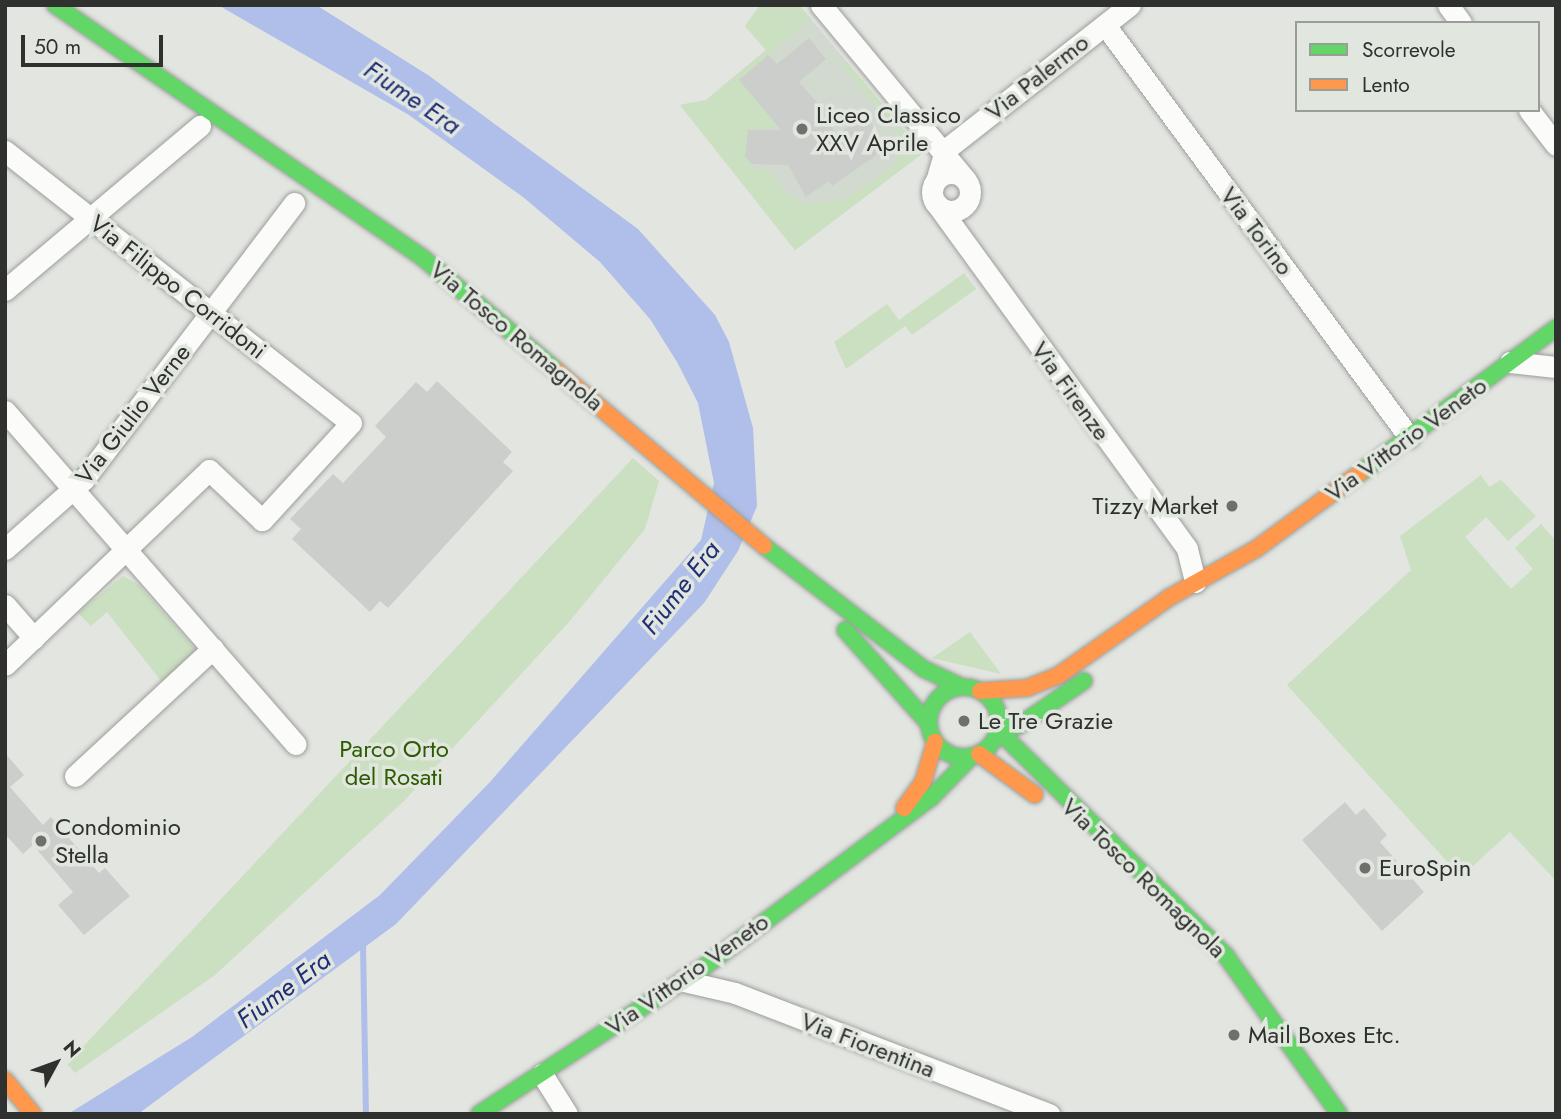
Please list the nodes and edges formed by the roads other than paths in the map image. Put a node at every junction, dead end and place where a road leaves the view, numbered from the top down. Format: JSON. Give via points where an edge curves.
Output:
{"nodes":[{"id":1,"x":55,"y":5,"type":"edge"},
{"id":2,"x":821,"y":5,"type":"edge"},
{"id":3,"x":1130,"y":5,"type":"edge"},
{"id":4,"x":1448,"y":5,"type":"edge"},
{"id":5,"x":1460,"y":21,"type":"edge"},
{"id":6,"x":1105,"y":25,"type":"junction"},
{"id":7,"x":1531,"y":112,"type":"edge"},
{"id":8,"x":200,"y":126,"type":"dead end"},
{"id":9,"x":1555,"y":141,"type":"edge"},
{"id":10,"x":945,"y":150,"type":"junction"},
{"id":11,"x":5,"y":151,"type":"edge"},
{"id":12,"x":937,"y":178,"type":"junction"},
{"id":13,"x":966,"y":180,"type":"junction"},
{"id":14,"x":294,"y":203,"type":"dead end"},
{"id":15,"x":936,"y":203,"type":"junction"},
{"id":16,"x":91,"y":218,"type":"junction"},
{"id":17,"x":5,"y":289,"type":"edge"},
{"id":18,"x":212,"y":314,"type":"junction"},
{"id":19,"x":1556,"y":328,"type":"edge"},
{"id":20,"x":1510,"y":362,"type":"junction"},
{"id":21,"x":1556,"y":367,"type":"edge"},
{"id":22,"x":5,"y":411,"type":"edge"},
{"id":23,"x":1409,"y":437,"type":"junction"},
{"id":24,"x":73,"y":490,"type":"junction"},
{"id":25,"x":5,"y":549,"type":"edge"},
{"id":26,"x":1256,"y":549,"type":"junction"},
{"id":27,"x":126,"y":551,"type":"junction"},
{"id":28,"x":795,"y":572,"type":"junction"},
{"id":29,"x":1195,"y":582,"type":"junction"},
{"id":30,"x":5,"y":605,"type":"edge"},
{"id":31,"x":34,"y":638,"type":"junction"},
{"id":32,"x":213,"y":648,"type":"junction"},
{"id":33,"x":5,"y":665,"type":"edge"},
{"id":34,"x":962,"y":687,"type":"junction"},
{"id":35,"x":980,"y":691,"type":"junction"},
{"id":36,"x":929,"y":724,"type":"junction"},
{"id":37,"x":999,"y":729,"type":"junction"},
{"id":38,"x":935,"y":742,"type":"junction"},
{"id":39,"x":296,"y":744,"type":"dead end"},
{"id":40,"x":975,"y":755,"type":"junction"},
{"id":41,"x":75,"y":776,"type":"dead end"},
{"id":42,"x":1048,"y":807,"type":"dead end"},
{"id":43,"x":1067,"y":824,"type":"dead end"},
{"id":44,"x":889,"y":825,"type":"junction"},
{"id":45,"x":684,"y":981,"type":"junction"},
{"id":46,"x":1278,"y":1034,"type":"junction"},
{"id":47,"x":542,"y":1074,"type":"junction"},
{"id":48,"x":9,"y":1085,"type":"edge"},
{"id":49,"x":33,"y":1114,"type":"edge"},
{"id":50,"x":479,"y":1114,"type":"edge"},
{"id":51,"x":567,"y":1114,"type":"edge"},
{"id":52,"x":1049,"y":1114,"type":"edge"},
{"id":53,"x":1339,"y":1114,"type":"edge"}],
"edges":[{"from":1,"to":28,"type":"main road","name":"Via Tosco Romagnola","via":[[423,258]]},
{"from":2,"to":10,"type":"street"},
{"from":3,"to":6,"type":"street","name":"Via Palermo"},
{"from":4,"to":5,"type":"street"},
{"from":6,"to":10,"type":"street","name":"Via Palermo"},
{"from":6,"to":23,"type":"street","name":"Via Torino"},
{"from":7,"to":9,"type":"street"},
{"from":8,"to":16,"type":"street"},
{"from":10,"to":12,"type":"street"},
{"from":10,"to":13,"type":"street"},
{"from":11,"to":16,"type":"street","name":"Via Filippo Corridoni"},
{"from":12,"to":13,"type":"street","via":[[949,173]]},
{"from":12,"to":15,"type":"street","via":[[932,193]]},
{"from":13,"to":15,"type":"street","via":[[970,191],[962,207],[945,210]]},
{"from":14,"to":18,"type":"street","name":"Via Giulio Verne"},
{"from":15,"to":29,"type":"street","name":"Via Firenze","via":[[1187,549]]},
{"from":16,"to":17,"type":"street"},
{"from":16,"to":18,"type":"street","name":"Via Filippo Corridoni"},
{"from":18,"to":24,"type":"street","name":"Via Giulio Verne"},
{"from":18,"to":27,"type":"street","name":"Via Filippo Corridoni","via":[[351,423],[262,520],[209,470]]},
{"from":19,"to":20,"type":"main road","name":"Via Vittorio Veneto"},
{"from":20,"to":21,"type":"street","via":[[1537,360]]},
{"from":20,"to":23,"type":"main road","name":"Via Vittorio Veneto"},
{"from":22,"to":24,"type":"street"},
{"from":23,"to":26,"type":"main road","name":"Via Vittorio Veneto"},
{"from":24,"to":25,"type":"street","name":"Via Giulio Verne"},
{"from":24,"to":27,"type":"street"},
{"from":26,"to":29,"type":"main road","name":"Via Vittorio Veneto"},
{"from":26,"to":37,"type":"main road","name":"Via Vittorio Veneto","via":[[1223,580],[1075,688],[1018,726]]},
{"from":27,"to":31,"type":"street"},
{"from":27,"to":32,"type":"street"},
{"from":28,"to":34,"type":"main road","name":"Via Tosco Romagnola","via":[[924,669]]},
{"from":28,"to":36,"type":"main road"},
{"from":29,"to":35,"type":"main road","name":"Via Vittorio Veneto","via":[[1048,681]]},
{"from":30,"to":31,"type":"street"},
{"from":31,"to":33,"type":"street"},
{"from":32,"to":39,"type":"street"},
{"from":32,"to":41,"type":"street"},
{"from":34,"to":35,"type":"main road"},
{"from":34,"to":36,"type":"main road","via":[[941,696]]},
{"from":35,"to":37,"type":"main road","via":[[995,708]]},
{"from":36,"to":38,"type":"main road"},
{"from":37,"to":40,"type":"main road"},
{"from":37,"to":46,"type":"main road","name":"Via Tosco Romagnola","via":[[1047,784],[1196,923],[1239,972]]},
{"from":38,"to":40,"type":"main road","via":[[949,754]]},
{"from":38,"to":44,"type":"main road","name":"Via Vittorio Veneto","via":[[923,782]]},
{"from":40,"to":42,"type":"main road","name":"Via Tosco Romagnola"},
{"from":40,"to":44,"type":"main road","name":"Via Vittorio Veneto","via":[[931,798]]},
{"from":43,"to":46,"type":"main road","name":"Via Tosco Romagnola","via":[[1145,896],[1252,1014]]},
{"from":44,"to":45,"type":"main road","name":"Via Vittorio Veneto"},
{"from":45,"to":47,"type":"main road","name":"Via Vittorio Veneto"},
{"from":45,"to":52,"type":"street","name":"Via Fiorentina","via":[[735,993]]},
{"from":46,"to":53,"type":"main road","name":"Via Tosco Romagnola"},
{"from":47,"to":50,"type":"main road","name":"Via Vittorio Veneto"},
{"from":47,"to":51,"type":"street"},
{"from":48,"to":49,"type":"main road"}]}
